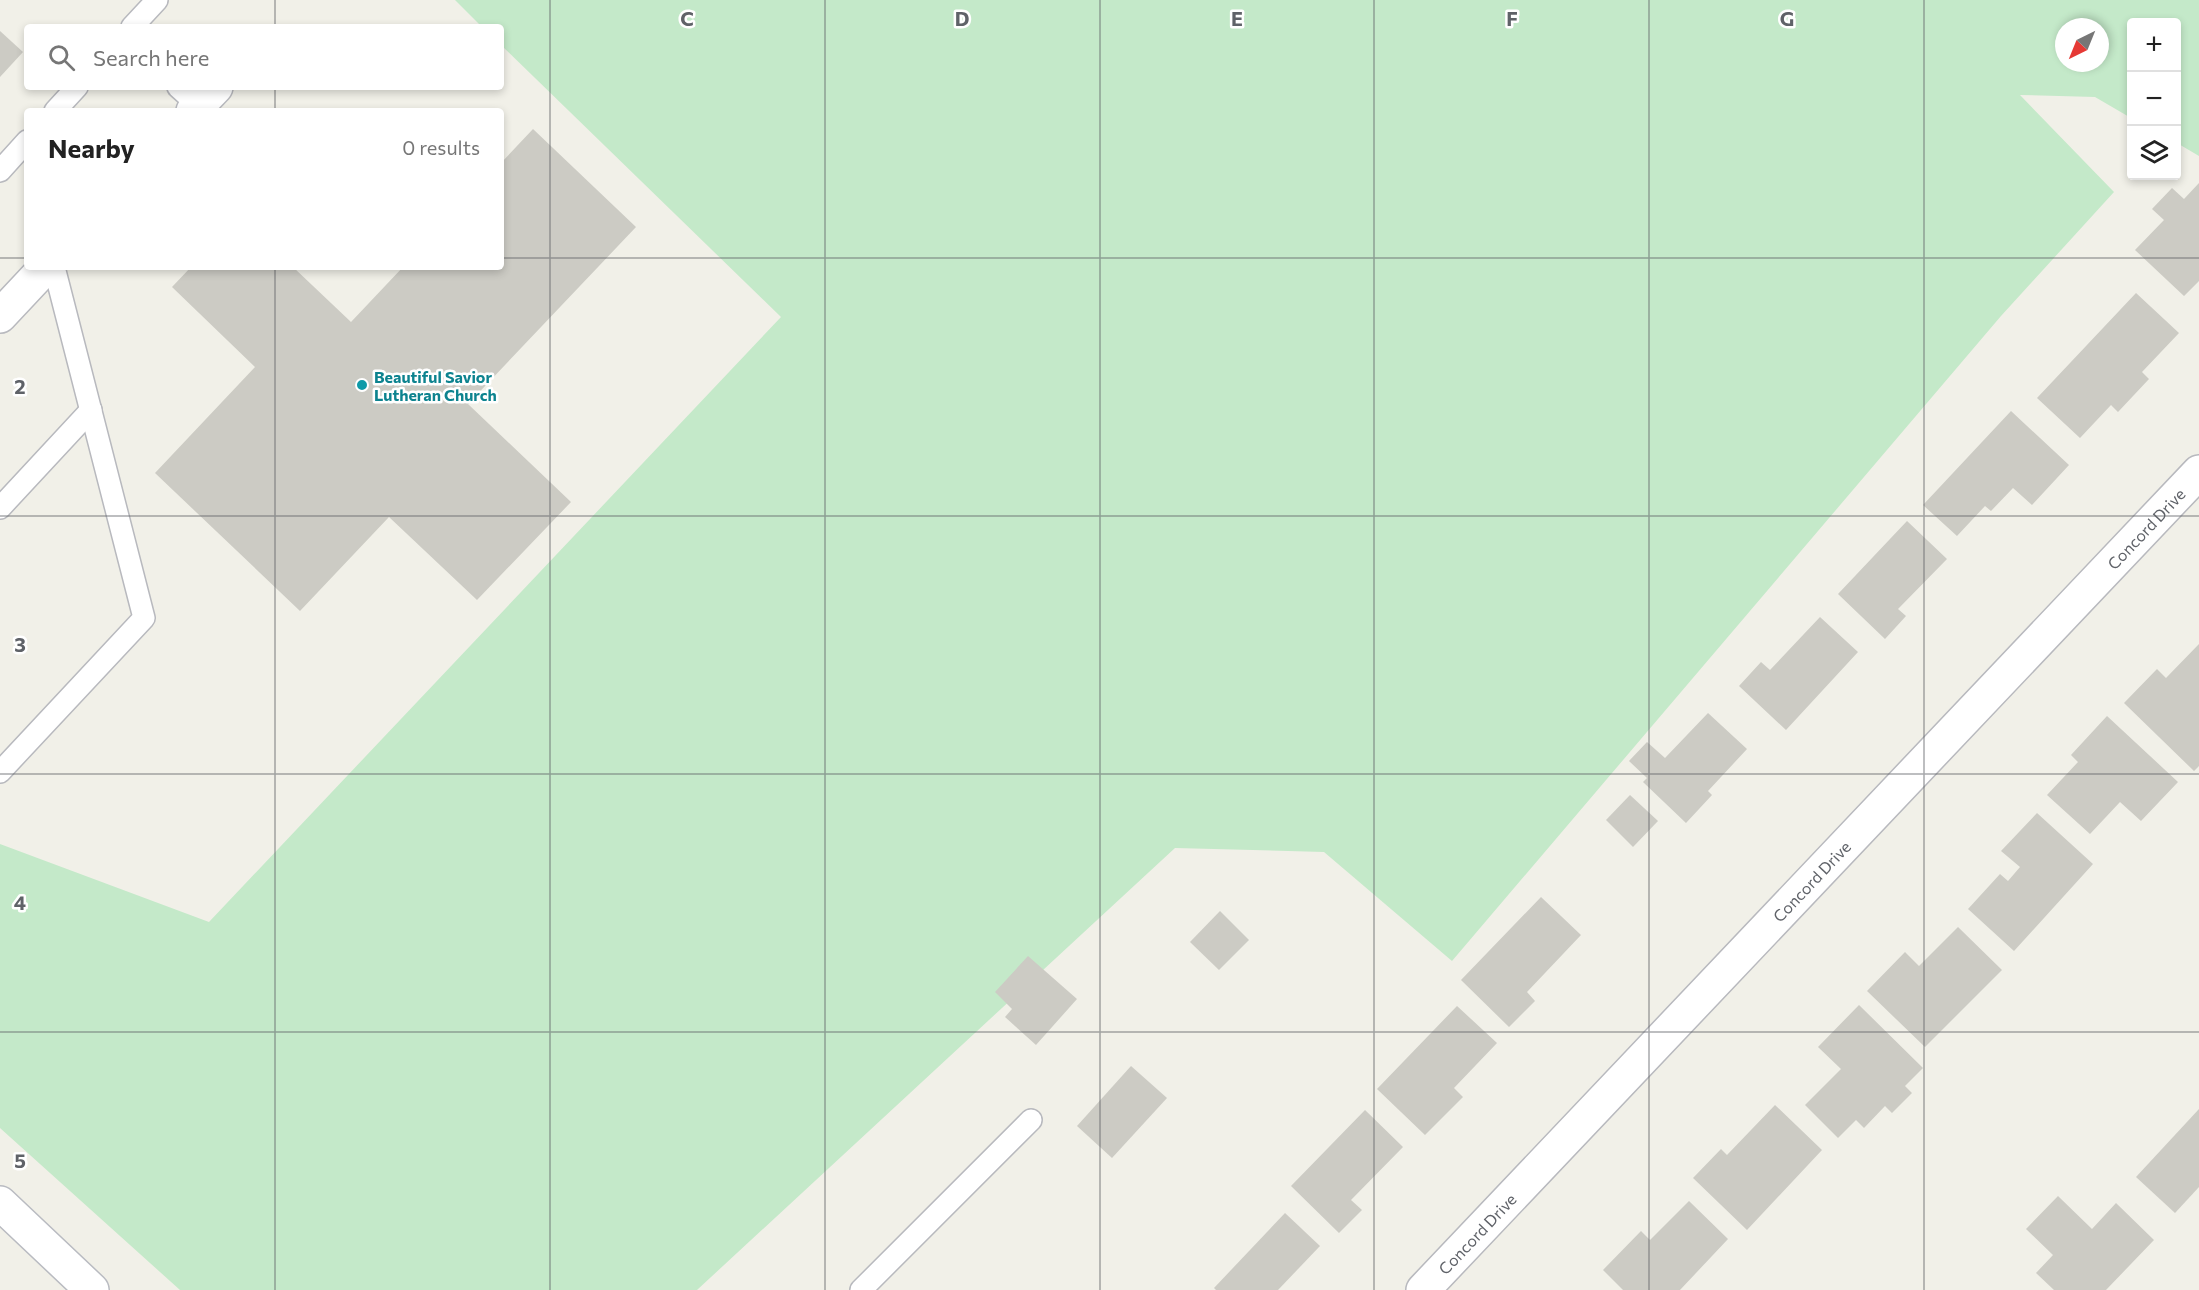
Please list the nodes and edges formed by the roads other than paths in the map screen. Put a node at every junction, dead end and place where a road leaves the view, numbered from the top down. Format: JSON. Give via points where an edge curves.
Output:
{"nodes":[{"id":1,"x":157,"y":0,"type":"edge"},
{"id":2,"x":135,"y":24,"type":"edge"},
{"id":3,"x":74,"y":90,"type":"edge"},
{"id":4,"x":58,"y":108,"type":"edge"},
{"id":5,"x":24,"y":144,"type":"edge"},
{"id":6,"x":0,"y":171,"type":"edge"},
{"id":7,"x":43,"y":270,"type":"edge"},
{"id":8,"x":55,"y":270,"type":"edge"},
{"id":9,"x":0,"y":316,"type":"edge"},
{"id":10,"x":91,"y":410,"type":"junction"},
{"id":11,"x":2199,"y":472,"type":"edge"},
{"id":12,"x":0,"y":508,"type":"edge"},
{"id":13,"x":0,"y":772,"type":"edge"},
{"id":14,"x":1031,"y":1120,"type":"dead end"},
{"id":15,"x":0,"y":1203,"type":"edge"},
{"id":16,"x":92,"y":1290,"type":"edge"},
{"id":17,"x":861,"y":1290,"type":"edge"},
{"id":18,"x":1423,"y":1290,"type":"edge"}],
"edges":[{"from":1,"to":2,"type":"lane"},
{"from":3,"to":4,"type":"lane"},
{"from":5,"to":6,"type":"lane"},
{"from":7,"to":9,"type":"street"},
{"from":8,"to":10,"type":"lane"},
{"from":10,"to":12,"type":"lane"},
{"from":10,"to":13,"type":"lane","via":[[144,618]]},
{"from":11,"to":18,"type":"street","name":"Concord Drive"},
{"from":14,"to":17,"type":"lane"},
{"from":15,"to":16,"type":"street"}]}
